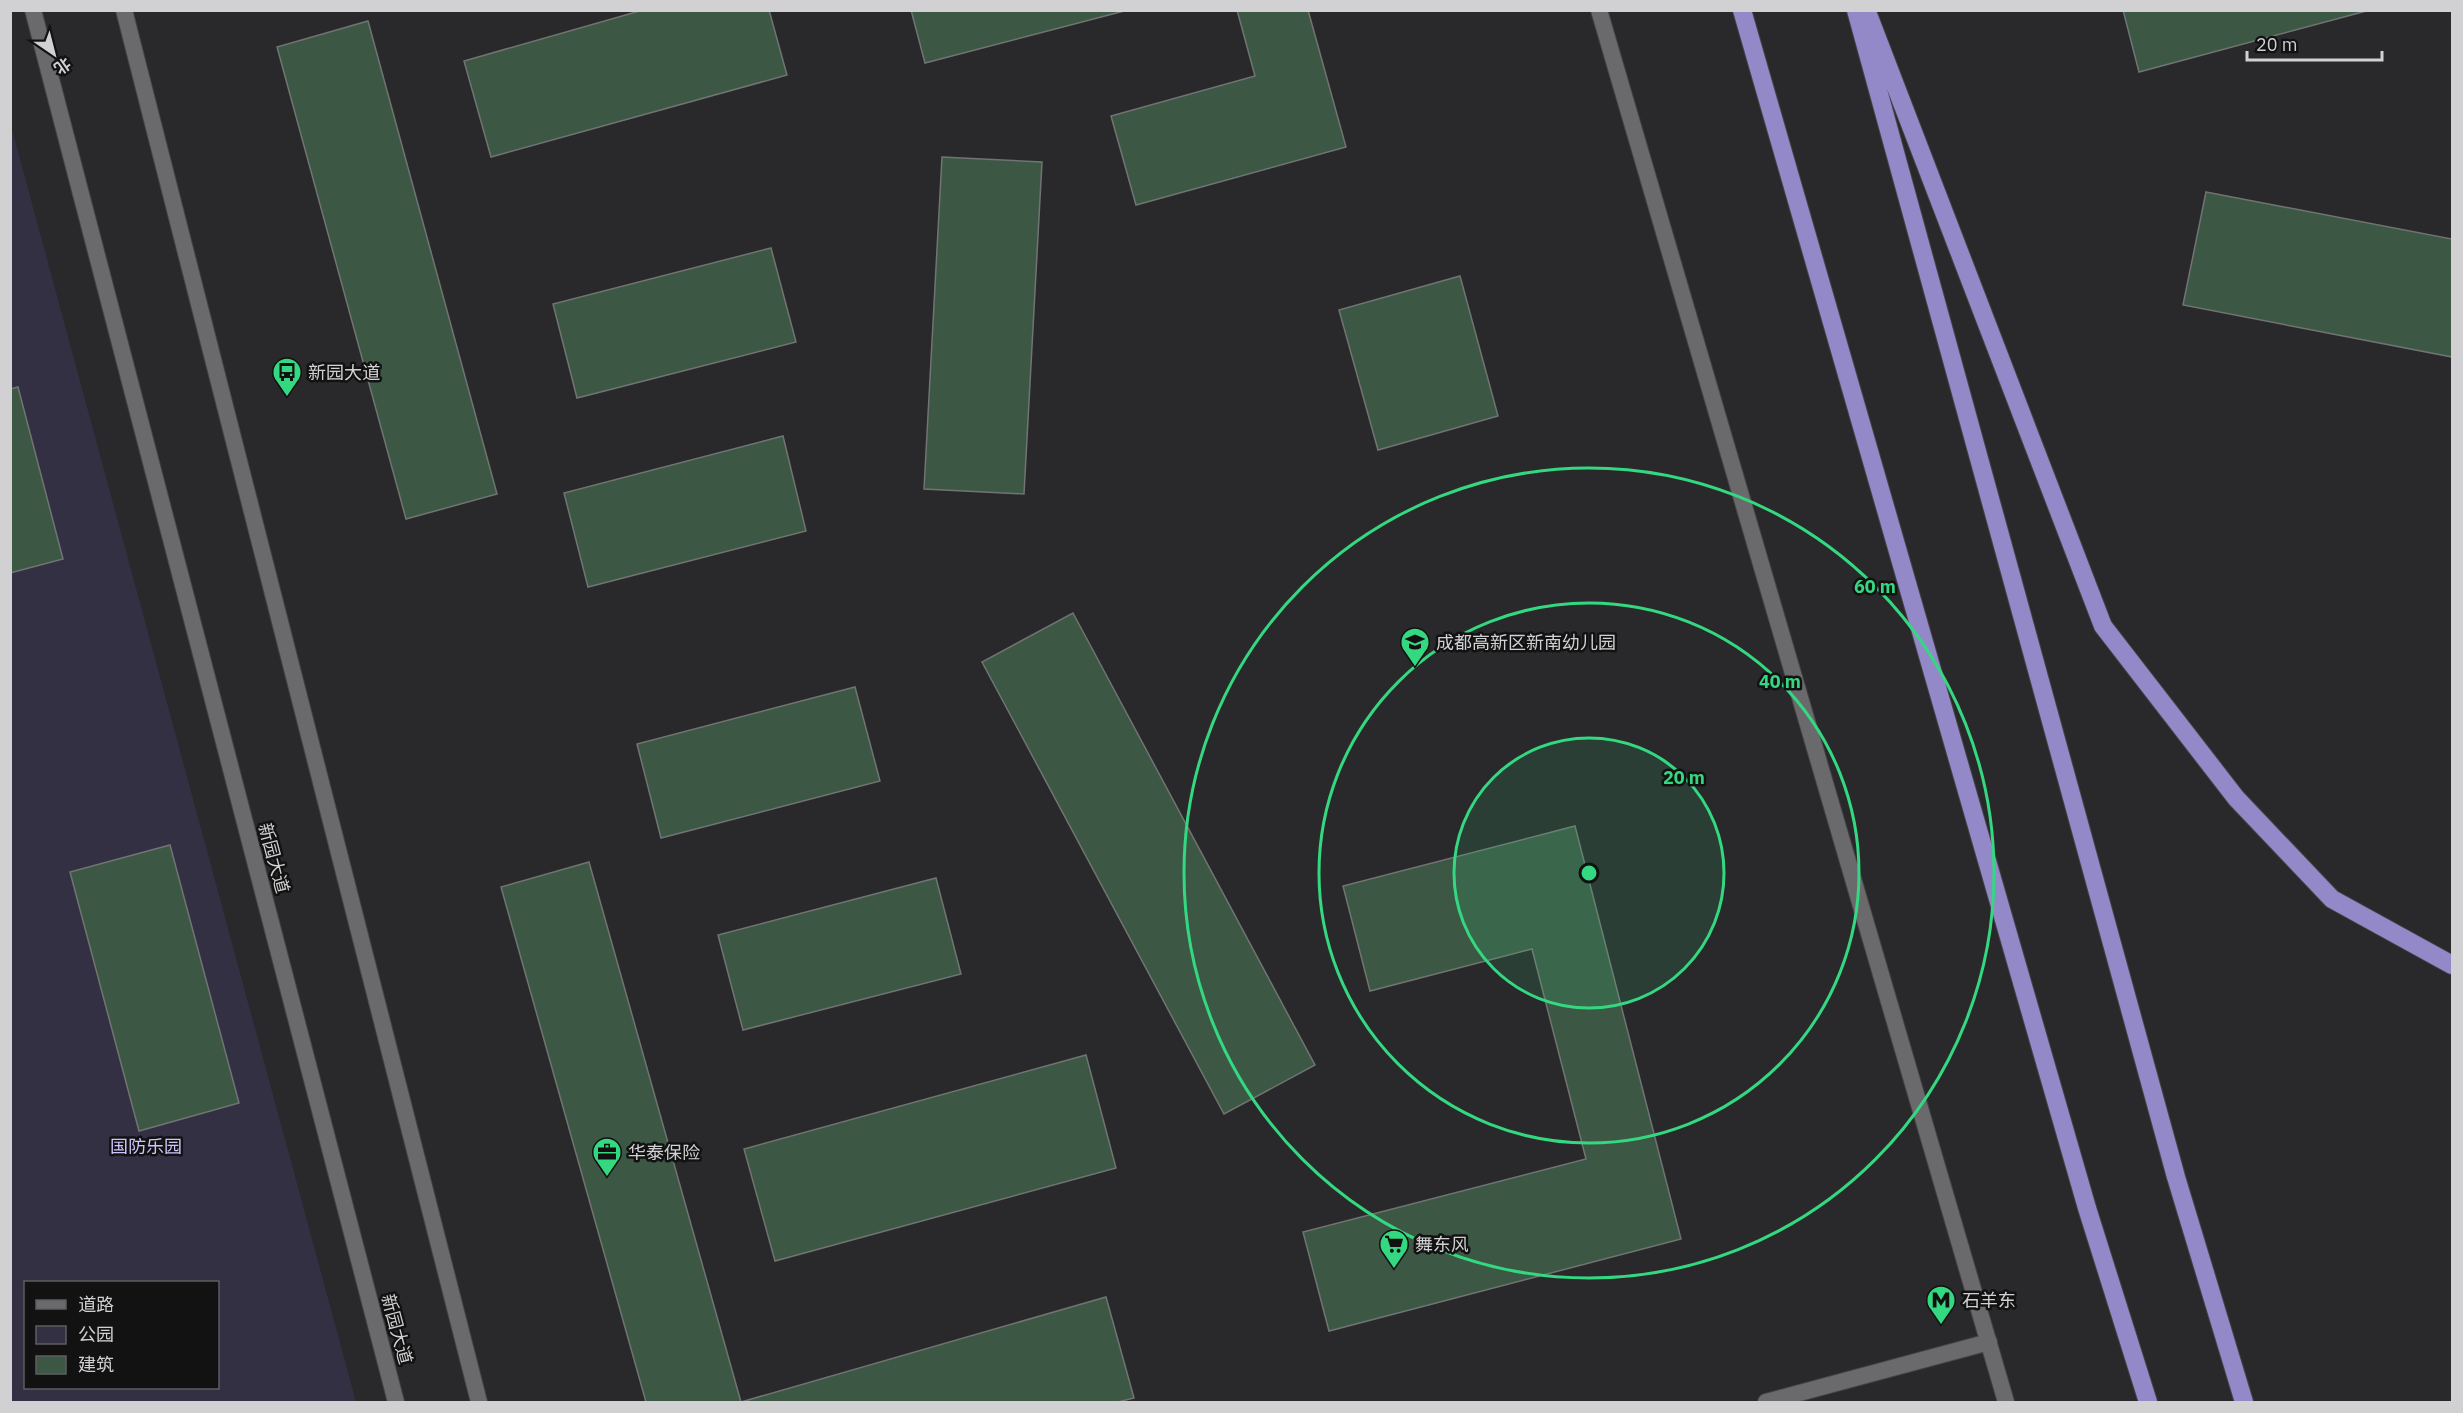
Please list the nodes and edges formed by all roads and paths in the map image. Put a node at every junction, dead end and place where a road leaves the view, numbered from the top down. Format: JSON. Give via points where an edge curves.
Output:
{"nodes":[{"id":1,"x":33,"y":10,"type":"edge"},
{"id":2,"x":124,"y":10,"type":"edge"},
{"id":3,"x":1599,"y":10,"type":"edge"},
{"id":4,"x":1742,"y":10,"type":"edge"},
{"id":5,"x":1856,"y":10,"type":"edge"},
{"id":6,"x":1866,"y":10,"type":"edge"},
{"id":7,"x":2452,"y":965,"type":"edge"},
{"id":8,"x":1989,"y":1342,"type":"junction"},
{"id":9,"x":396,"y":1402,"type":"edge"},
{"id":10,"x":479,"y":1402,"type":"edge"},
{"id":11,"x":1766,"y":1402,"type":"edge"},
{"id":12,"x":2006,"y":1402,"type":"edge"},
{"id":13,"x":2148,"y":1402,"type":"edge"},
{"id":14,"x":2244,"y":1402,"type":"edge"}],
"edges":[{"from":1,"to":9,"type":"street","name":"新园大道"},
{"from":2,"to":10,"type":"street"},
{"from":3,"to":8,"type":"street"},
{"from":4,"to":13,"type":"highway","via":[[2087,1208]]},
{"from":5,"to":14,"type":"highway","via":[[2169,1154]]},
{"from":6,"to":7,"type":"highway","via":[[2103,626],[2236,798],[2332,900]]},
{"from":8,"to":11,"type":"street"},
{"from":8,"to":12,"type":"street"}]}
